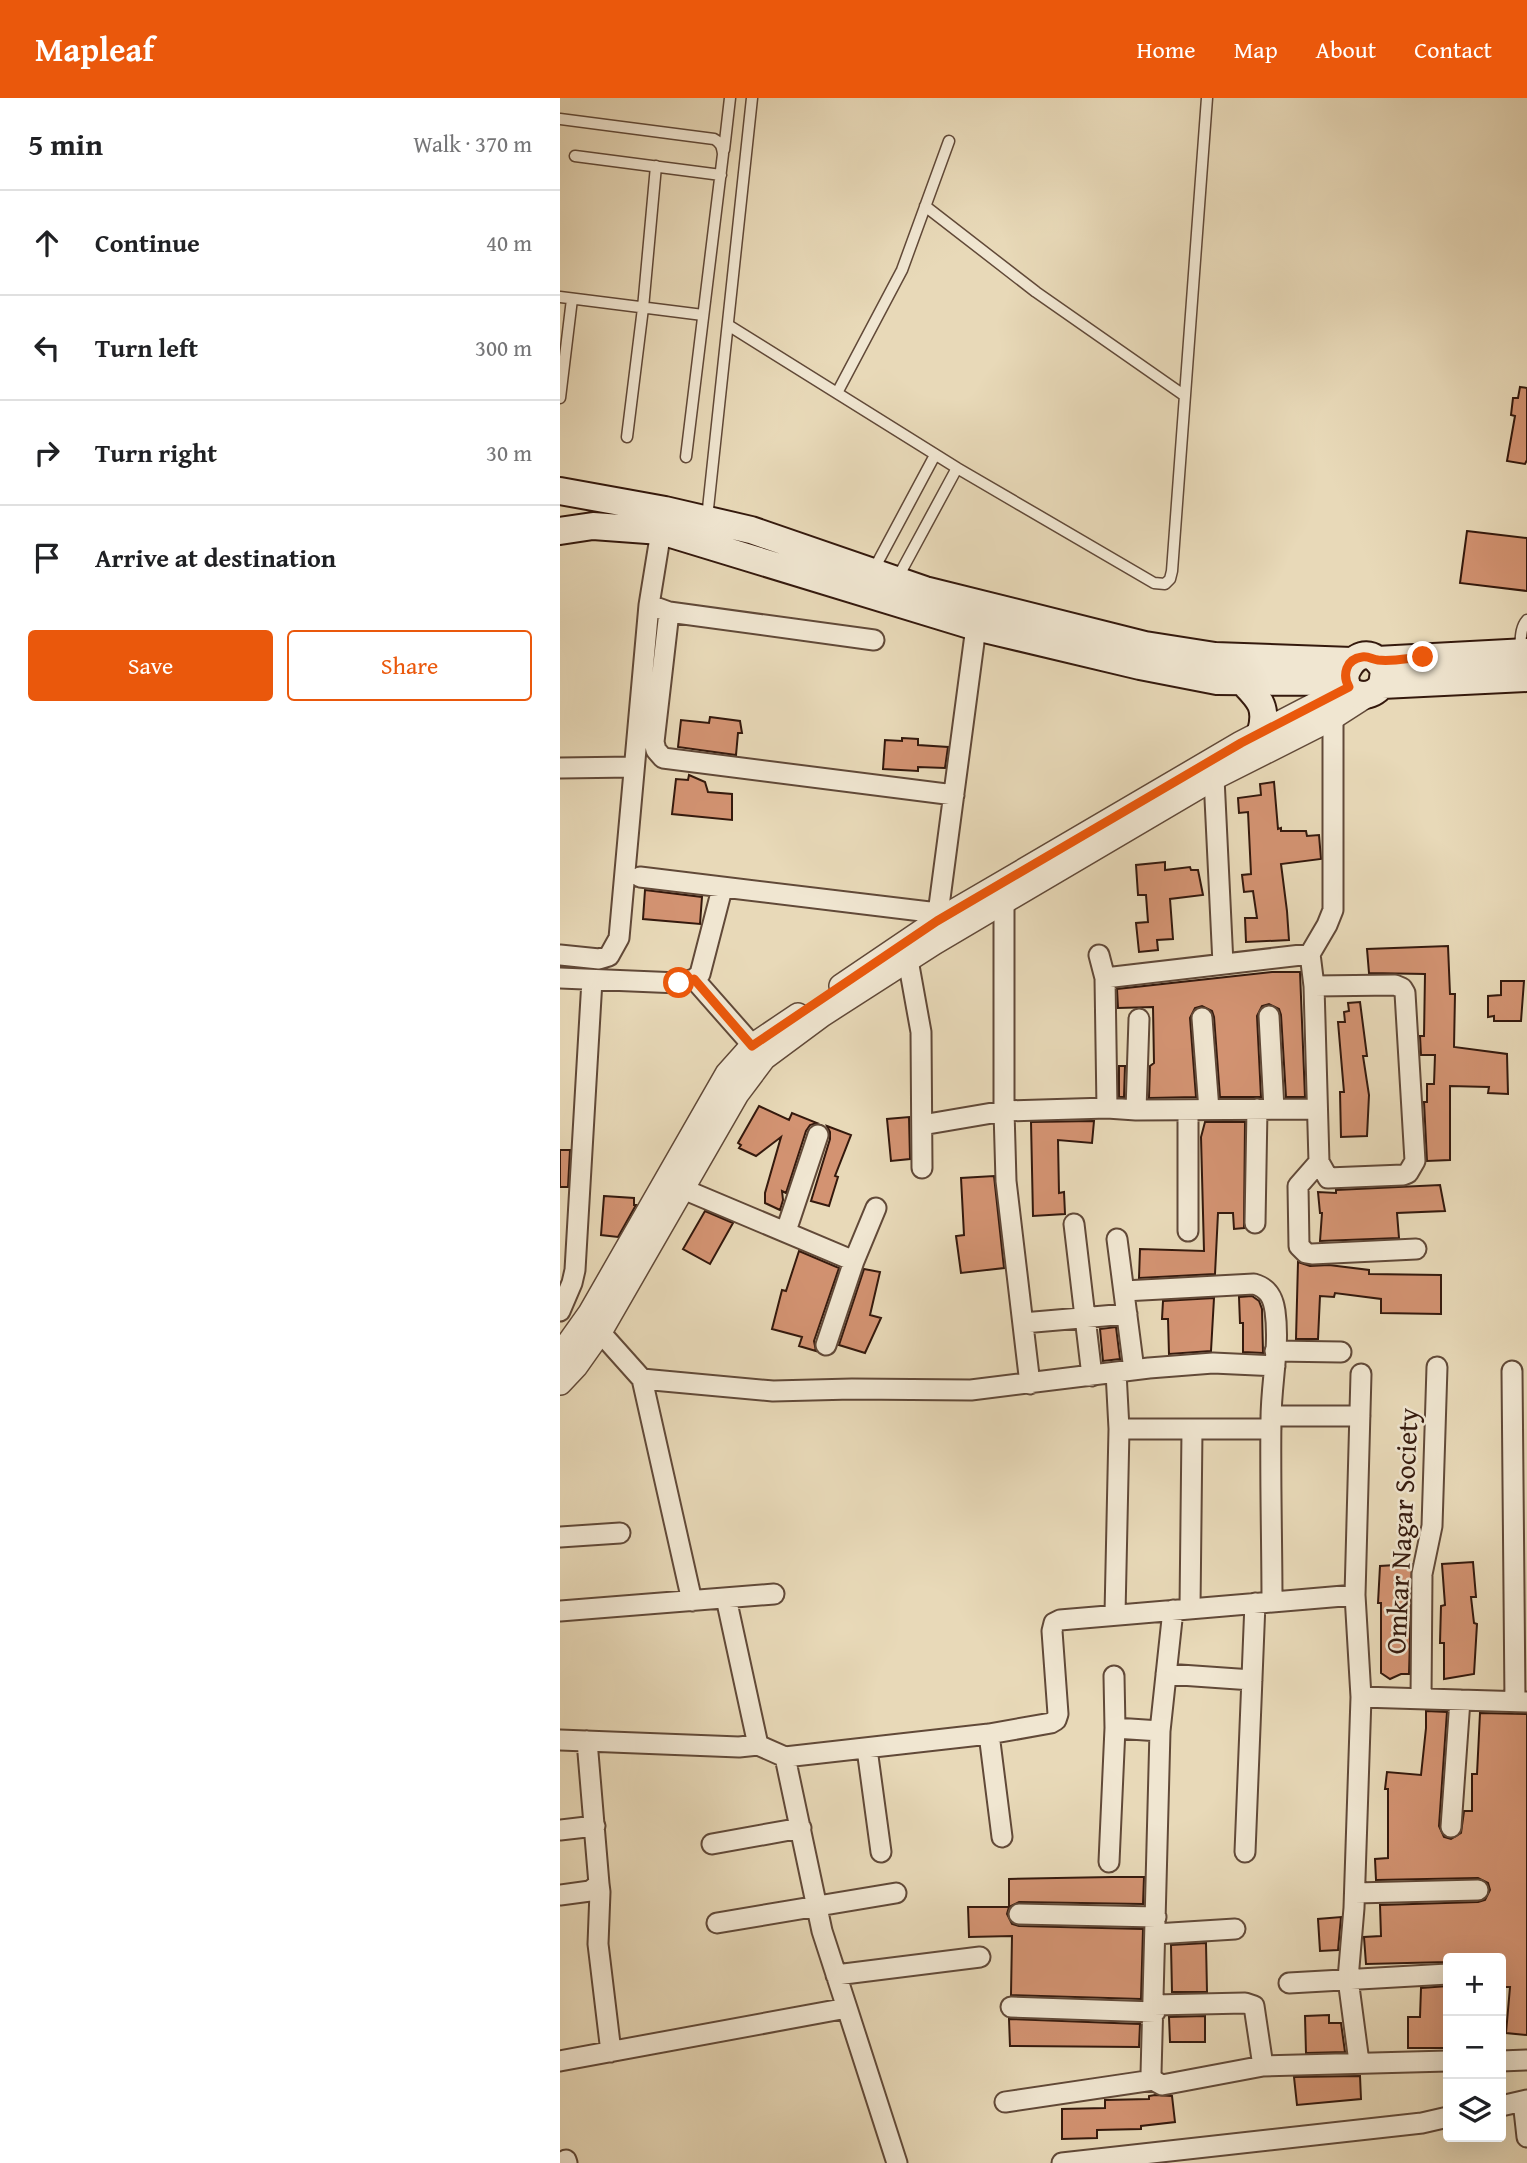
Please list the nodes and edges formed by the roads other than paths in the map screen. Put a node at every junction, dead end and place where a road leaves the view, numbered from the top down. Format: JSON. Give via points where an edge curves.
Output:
{"nodes":[{"id":1,"x":730,"y":98,"type":"edge"},
{"id":2,"x":752,"y":98,"type":"edge"},
{"id":3,"x":1207,"y":98,"type":"edge"},
{"id":4,"x":560,"y":118,"type":"edge"},
{"id":5,"x":949,"y":141,"type":"dead end"},
{"id":6,"x":723,"y":154,"type":"junction"},
{"id":7,"x":575,"y":156,"type":"dead end"},
{"id":8,"x":656,"y":166,"type":"junction"},
{"id":9,"x":720,"y":175,"type":"junction"},
{"id":10,"x":925,"y":206,"type":"junction"},
{"id":11,"x":560,"y":297,"type":"edge"},
{"id":12,"x":572,"y":299,"type":"junction"},
{"id":13,"x":643,"y":308,"type":"junction"},
{"id":14,"x":703,"y":315,"type":"junction"},
{"id":15,"x":728,"y":325,"type":"junction"},
{"id":16,"x":837,"y":393,"type":"junction"},
{"id":17,"x":1185,"y":396,"type":"junction"},
{"id":18,"x":560,"y":398,"type":"edge"},
{"id":19,"x":627,"y":436,"type":"dead end"},
{"id":20,"x":935,"y":454,"type":"junction"},
{"id":21,"x":686,"y":457,"type":"dead end"},
{"id":22,"x":957,"y":468,"type":"junction"},
{"id":23,"x":560,"y":491,"type":"edge"},
{"id":24,"x":707,"y":519,"type":"junction"},
{"id":25,"x":663,"y":520,"type":"junction"},
{"id":26,"x":560,"y":531,"type":"edge"},
{"id":27,"x":884,"y":577,"type":"junction"},
{"id":28,"x":649,"y":605,"type":"junction"},
{"id":29,"x":669,"y":612,"type":"junction"},
{"id":30,"x":1527,"y":620,"type":"edge"},
{"id":31,"x":976,"y":627,"type":"junction"},
{"id":32,"x":874,"y":640,"type":"dead end"},
{"id":33,"x":1524,"y":652,"type":"edge"},
{"id":34,"x":1527,"y":678,"type":"edge"},
{"id":35,"x":1242,"y":681,"type":"junction"},
{"id":36,"x":1355,"y":685,"type":"junction"},
{"id":37,"x":1261,"y":732,"type":"junction"},
{"id":38,"x":633,"y":767,"type":"junction"},
{"id":39,"x":560,"y":768,"type":"edge"},
{"id":40,"x":1214,"y":778,"type":"junction"},
{"id":41,"x":954,"y":795,"type":"junction"},
{"id":42,"x":639,"y":877,"type":"dead end"},
{"id":43,"x":722,"y":889,"type":"junction"},
{"id":44,"x":1004,"y":900,"type":"junction"},
{"id":45,"x":981,"y":905,"type":"junction"},
{"id":46,"x":938,"y":917,"type":"junction"},
{"id":47,"x":1310,"y":954,"type":"junction"},
{"id":48,"x":560,"y":955,"type":"edge"},
{"id":49,"x":1099,"y":956,"type":"dead end"},
{"id":50,"x":908,"y":960,"type":"junction"},
{"id":51,"x":1223,"y":964,"type":"junction"},
{"id":52,"x":560,"y":978,"type":"edge"},
{"id":53,"x":1105,"y":978,"type":"junction"},
{"id":54,"x":592,"y":979,"type":"junction"},
{"id":55,"x":694,"y":979,"type":"junction"},
{"id":56,"x":1314,"y":986,"type":"junction"},
{"id":57,"x":1269,"y":1016,"type":"dead end"},
{"id":58,"x":1202,"y":1018,"type":"dead end"},
{"id":59,"x":1139,"y":1019,"type":"dead end"},
{"id":60,"x":758,"y":1052,"type":"junction"},
{"id":61,"x":1107,"y":1108,"type":"junction"},
{"id":62,"x":1265,"y":1109,"type":"junction"},
{"id":63,"x":1317,"y":1109,"type":"junction"},
{"id":64,"x":1136,"y":1110,"type":"junction"},
{"id":65,"x":1188,"y":1110,"type":"junction"},
{"id":66,"x":1209,"y":1110,"type":"junction"},
{"id":67,"x":1004,"y":1111,"type":"junction"},
{"id":68,"x":922,"y":1125,"type":"junction"},
{"id":69,"x":818,"y":1135,"type":"dead end"},
{"id":70,"x":1319,"y":1162,"type":"junction"},
{"id":71,"x":922,"y":1168,"type":"dead end"},
{"id":72,"x":683,"y":1189,"type":"junction"},
{"id":73,"x":876,"y":1208,"type":"dead end"},
{"id":74,"x":1255,"y":1223,"type":"dead end"},
{"id":75,"x":1074,"y":1224,"type":"dead end"},
{"id":76,"x":786,"y":1231,"type":"junction"},
{"id":77,"x":1188,"y":1231,"type":"dead end"},
{"id":78,"x":1118,"y":1239,"type":"dead end"},
{"id":79,"x":1416,"y":1249,"type":"dead end"},
{"id":80,"x":854,"y":1261,"type":"junction"},
{"id":81,"x":1124,"y":1291,"type":"junction"},
{"id":82,"x":560,"y":1311,"type":"edge"},
{"id":83,"x":1127,"y":1314,"type":"junction"},
{"id":84,"x":1086,"y":1318,"type":"junction"},
{"id":85,"x":1023,"y":1323,"type":"junction"},
{"id":86,"x":593,"y":1325,"type":"junction"},
{"id":87,"x":826,"y":1345,"type":"dead end"},
{"id":88,"x":1341,"y":1352,"type":"dead end"},
{"id":89,"x":560,"y":1354,"type":"edge"},
{"id":90,"x":1275,"y":1359,"type":"junction"},
{"id":91,"x":1437,"y":1367,"type":"dead end"},
{"id":92,"x":1125,"y":1371,"type":"junction"},
{"id":93,"x":1512,"y":1371,"type":"dead end"},
{"id":94,"x":1361,"y":1374,"type":"dead end"},
{"id":95,"x":1092,"y":1376,"type":"junction"},
{"id":96,"x":642,"y":1379,"type":"junction"},
{"id":97,"x":560,"y":1383,"type":"edge"},
{"id":98,"x":1030,"y":1384,"type":"junction"},
{"id":99,"x":1360,"y":1416,"type":"junction"},
{"id":100,"x":1271,"y":1422,"type":"junction"},
{"id":101,"x":1119,"y":1429,"type":"junction"},
{"id":102,"x":1192,"y":1430,"type":"junction"},
{"id":103,"x":620,"y":1534,"type":"dead end"},
{"id":104,"x":560,"y":1537,"type":"edge"},
{"id":105,"x":775,"y":1594,"type":"dead end"},
{"id":106,"x":1355,"y":1595,"type":"junction"},
{"id":107,"x":726,"y":1598,"type":"junction"},
{"id":108,"x":692,"y":1601,"type":"junction"},
{"id":109,"x":1263,"y":1602,"type":"junction"},
{"id":110,"x":1182,"y":1609,"type":"junction"},
{"id":111,"x":560,"y":1611,"type":"edge"},
{"id":112,"x":1115,"y":1614,"type":"junction"},
{"id":113,"x":1167,"y":1674,"type":"junction"},
{"id":114,"x":1114,"y":1676,"type":"dead end"},
{"id":115,"x":1252,"y":1680,"type":"junction"},
{"id":116,"x":1361,"y":1697,"type":"junction"},
{"id":117,"x":1421,"y":1699,"type":"junction"},
{"id":118,"x":1460,"y":1700,"type":"junction"},
{"id":119,"x":1521,"y":1702,"type":"edge"},
{"id":120,"x":1115,"y":1728,"type":"junction"},
{"id":121,"x":1160,"y":1731,"type":"junction"},
{"id":122,"x":989,"y":1734,"type":"junction"},
{"id":123,"x":560,"y":1740,"type":"edge"},
{"id":124,"x":587,"y":1741,"type":"junction"},
{"id":125,"x":758,"y":1745,"type":"junction"},
{"id":126,"x":867,"y":1749,"type":"junction"},
{"id":127,"x":785,"y":1757,"type":"junction"},
{"id":128,"x":594,"y":1826,"type":"junction"},
{"id":129,"x":1451,"y":1827,"type":"dead end"},
{"id":130,"x":800,"y":1828,"type":"junction"},
{"id":131,"x":560,"y":1830,"type":"edge"},
{"id":132,"x":1002,"y":1837,"type":"dead end"},
{"id":133,"x":712,"y":1844,"type":"dead end"},
{"id":134,"x":881,"y":1852,"type":"dead end"},
{"id":135,"x":1245,"y":1852,"type":"dead end"},
{"id":136,"x":1109,"y":1862,"type":"dead end"},
{"id":137,"x":598,"y":1884,"type":"junction"},
{"id":138,"x":1478,"y":1890,"type":"dead end"},
{"id":139,"x":896,"y":1893,"type":"dead end"},
{"id":140,"x":1355,"y":1893,"type":"junction"},
{"id":141,"x":560,"y":1895,"type":"edge"},
{"id":142,"x":817,"y":1907,"type":"junction"},
{"id":143,"x":1019,"y":1914,"type":"dead end"},
{"id":144,"x":717,"y":1923,"type":"dead end"},
{"id":145,"x":1156,"y":1925,"type":"junction"},
{"id":146,"x":1235,"y":1929,"type":"dead end"},
{"id":147,"x":980,"y":1957,"type":"dead end"},
{"id":148,"x":1443,"y":1973,"type":"edge"},
{"id":149,"x":836,"y":1975,"type":"junction"},
{"id":150,"x":1348,"y":1979,"type":"junction"},
{"id":151,"x":1289,"y":1983,"type":"dead end"},
{"id":152,"x":1011,"y":2007,"type":"dead end"},
{"id":153,"x":847,"y":2008,"type":"junction"},
{"id":154,"x":1154,"y":2008,"type":"junction"},
{"id":155,"x":611,"y":2052,"type":"junction"},
{"id":156,"x":1527,"y":2060,"type":"edge"},
{"id":157,"x":1443,"y":2061,"type":"edge"},
{"id":158,"x":1506,"y":2061,"type":"edge"},
{"id":159,"x":560,"y":2062,"type":"edge"},
{"id":160,"x":1359,"y":2062,"type":"junction"},
{"id":161,"x":1263,"y":2066,"type":"junction"},
{"id":162,"x":1153,"y":2080,"type":"junction"},
{"id":163,"x":1525,"y":2101,"type":"edge"},
{"id":164,"x":1005,"y":2102,"type":"dead end"},
{"id":165,"x":1506,"y":2105,"type":"edge"},
{"id":166,"x":1443,"y":2119,"type":"edge"},
{"id":167,"x":1527,"y":2137,"type":"edge"},
{"id":168,"x":1127,"y":2160,"type":"edge"},
{"id":169,"x":897,"y":2163,"type":"edge"},
{"id":170,"x":1062,"y":2163,"type":"edge"}],
"edges":[{"from":1,"to":6,"type":"lane"},
{"from":2,"to":15,"type":"lane"},
{"from":3,"to":17,"type":"lane"},
{"from":4,"to":6,"type":"lane","via":[[714,139],[720,142]]},
{"from":5,"to":10,"type":"lane"},
{"from":6,"to":9,"type":"lane"},
{"from":7,"to":8,"type":"lane"},
{"from":8,"to":9,"type":"lane"},
{"from":8,"to":13,"type":"lane"},
{"from":9,"to":14,"type":"lane"},
{"from":10,"to":16,"type":"lane","via":[[902,270]]},
{"from":10,"to":17,"type":"lane","via":[[1035,292]]},
{"from":11,"to":12,"type":"lane"},
{"from":12,"to":13,"type":"lane"},
{"from":12,"to":18,"type":"lane"},
{"from":13,"to":14,"type":"lane"},
{"from":13,"to":19,"type":"lane"},
{"from":14,"to":21,"type":"lane"},
{"from":15,"to":16,"type":"lane"},
{"from":15,"to":24,"type":"lane"},
{"from":16,"to":20,"type":"lane"},
{"from":17,"to":22,"type":"lane","via":[[1172,571],[1165,584],[1154,583]]},
{"from":20,"to":22,"type":"lane"},
{"from":20,"to":27,"type":"lane"},
{"from":22,"to":27,"type":"lane"},
{"from":23,"to":25,"type":"main road"},
{"from":24,"to":25,"type":"main road"},
{"from":24,"to":27,"type":"main road"},
{"from":25,"to":26,"type":"main road"},
{"from":25,"to":28,"type":"street"},
{"from":25,"to":31,"type":"main road"},
{"from":27,"to":36,"type":"main road","via":[[1145,645]]},
{"from":28,"to":29,"type":"street"},
{"from":28,"to":38,"type":"street"},
{"from":29,"to":32,"type":"street"},
{"from":29,"to":41,"type":"street","via":[[654,742],[663,758]]},
{"from":30,"to":33,"type":"lane","via":[[1521,633]]},
{"from":31,"to":35,"type":"main road","via":[[1140,666],[1217,681]]},
{"from":31,"to":41,"type":"street"},
{"from":33,"to":36,"type":"main road"},
{"from":34,"to":36,"type":"main road"},
{"from":35,"to":36,"type":"main road"},
{"from":35,"to":37,"type":"main road","via":[[1262,704]]},
{"from":36,"to":37,"type":"street"},
{"from":36,"to":40,"type":"street"},
{"from":36,"to":47,"type":"street","via":[[1333,910]]},
{"from":37,"to":45,"type":"street"},
{"from":38,"to":39,"type":"street"},
{"from":38,"to":48,"type":"street","via":[[619,938],[609,956],[599,959]]},
{"from":40,"to":44,"type":"street"},
{"from":40,"to":51,"type":"street"},
{"from":41,"to":46,"type":"street"},
{"from":42,"to":43,"type":"street"},
{"from":43,"to":46,"type":"street"},
{"from":43,"to":55,"type":"street","via":[[700,974]]},
{"from":44,"to":45,"type":"street"},
{"from":44,"to":67,"type":"street"},
{"from":45,"to":46,"type":"street"},
{"from":45,"to":50,"type":"street"},
{"from":46,"to":60,"type":"street"},
{"from":47,"to":51,"type":"street"},
{"from":47,"to":56,"type":"street"},
{"from":49,"to":53,"type":"street"},
{"from":50,"to":60,"type":"street"},
{"from":50,"to":68,"type":"street","via":[[921,1032]]},
{"from":51,"to":53,"type":"street"},
{"from":52,"to":54,"type":"street"},
{"from":53,"to":61,"type":"street"},
{"from":54,"to":55,"type":"street","via":[[679,983]]},
{"from":54,"to":82,"type":"street","via":[[575,1270]]},
{"from":55,"to":60,"type":"street"},
{"from":56,"to":63,"type":"street"},
{"from":56,"to":70,"type":"street","via":[[1395,985],[1405,993],[1415,1161],[1402,1175],[1328,1178]]},
{"from":57,"to":62,"type":"street"},
{"from":58,"to":66,"type":"street"},
{"from":59,"to":64,"type":"street"},
{"from":60,"to":72,"type":"street"},
{"from":60,"to":86,"type":"street","via":[[723,1081]]},
{"from":61,"to":64,"type":"street"},
{"from":61,"to":67,"type":"street"},
{"from":62,"to":63,"type":"street"},
{"from":62,"to":66,"type":"street"},
{"from":62,"to":74,"type":"street"},
{"from":63,"to":70,"type":"street"},
{"from":64,"to":65,"type":"street"},
{"from":65,"to":66,"type":"street"},
{"from":65,"to":77,"type":"street"},
{"from":67,"to":68,"type":"street"},
{"from":67,"to":85,"type":"street","via":[[1006,1181]]},
{"from":68,"to":71,"type":"street"},
{"from":69,"to":76,"type":"street"},
{"from":70,"to":79,"type":"street","via":[[1298,1186],[1301,1249],[1312,1254]]},
{"from":72,"to":76,"type":"street"},
{"from":72,"to":86,"type":"street"},
{"from":73,"to":80,"type":"street"},
{"from":75,"to":84,"type":"street"},
{"from":76,"to":80,"type":"street"},
{"from":78,"to":81,"type":"street"},
{"from":80,"to":87,"type":"street"},
{"from":81,"to":83,"type":"street"},
{"from":81,"to":90,"type":"street","via":[[1262,1286],[1275,1311]]},
{"from":82,"to":86,"type":"street"},
{"from":83,"to":84,"type":"street"},
{"from":83,"to":92,"type":"street"},
{"from":84,"to":85,"type":"street"},
{"from":84,"to":95,"type":"street"},
{"from":85,"to":98,"type":"street"},
{"from":86,"to":89,"type":"street"},
{"from":86,"to":96,"type":"street"},
{"from":86,"to":97,"type":"street","via":[[576,1366]]},
{"from":88,"to":90,"type":"street"},
{"from":90,"to":92,"type":"street"},
{"from":90,"to":100,"type":"street"},
{"from":91,"to":117,"type":"street","name":"Omkar Nagar Society","via":[[1432,1526],[1422,1574]]},
{"from":92,"to":95,"type":"street"},
{"from":92,"to":101,"type":"street"},
{"from":93,"to":119,"type":"street"},
{"from":94,"to":99,"type":"street"},
{"from":95,"to":98,"type":"street"},
{"from":96,"to":98,"type":"street","via":[[773,1391],[971,1390]]},
{"from":96,"to":108,"type":"street"},
{"from":99,"to":100,"type":"street"},
{"from":99,"to":106,"type":"street"},
{"from":100,"to":102,"type":"street"},
{"from":100,"to":109,"type":"street"},
{"from":101,"to":102,"type":"street"},
{"from":101,"to":112,"type":"street"},
{"from":102,"to":110,"type":"street"},
{"from":103,"to":104,"type":"street"},
{"from":105,"to":107,"type":"street"},
{"from":106,"to":109,"type":"street"},
{"from":106,"to":116,"type":"street"},
{"from":107,"to":108,"type":"street"},
{"from":107,"to":125,"type":"street"},
{"from":108,"to":111,"type":"street"},
{"from":109,"to":110,"type":"street"},
{"from":109,"to":115,"type":"street"},
{"from":110,"to":112,"type":"street"},
{"from":110,"to":113,"type":"street"},
{"from":112,"to":122,"type":"street","via":[[1054,1623],[1056,1720]]},
{"from":113,"to":115,"type":"street"},
{"from":113,"to":121,"type":"street"},
{"from":114,"to":120,"type":"street"},
{"from":115,"to":135,"type":"street"},
{"from":116,"to":117,"type":"street"},
{"from":116,"to":140,"type":"street"},
{"from":117,"to":118,"type":"street"},
{"from":118,"to":119,"type":"street"},
{"from":118,"to":129,"type":"street"},
{"from":120,"to":121,"type":"street"},
{"from":120,"to":136,"type":"street"},
{"from":121,"to":145,"type":"street"},
{"from":122,"to":126,"type":"street"},
{"from":122,"to":132,"type":"street"},
{"from":123,"to":124,"type":"street"},
{"from":124,"to":125,"type":"street"},
{"from":124,"to":128,"type":"street"},
{"from":125,"to":127,"type":"street"},
{"from":126,"to":127,"type":"street"},
{"from":126,"to":134,"type":"street"},
{"from":127,"to":130,"type":"street"},
{"from":128,"to":131,"type":"street"},
{"from":128,"to":137,"type":"street"},
{"from":130,"to":133,"type":"street"},
{"from":130,"to":142,"type":"street"},
{"from":137,"to":141,"type":"street","via":[[590,1891]]},
{"from":137,"to":155,"type":"street","via":[[598,1944]]},
{"from":138,"to":140,"type":"street"},
{"from":139,"to":142,"type":"street"},
{"from":140,"to":150,"type":"street"},
{"from":142,"to":144,"type":"street"},
{"from":142,"to":149,"type":"street"},
{"from":143,"to":145,"type":"street"},
{"from":145,"to":146,"type":"street"},
{"from":145,"to":154,"type":"street"},
{"from":147,"to":149,"type":"street"},
{"from":148,"to":150,"type":"street"},
{"from":149,"to":153,"type":"street"},
{"from":150,"to":151,"type":"street"},
{"from":150,"to":160,"type":"street"},
{"from":152,"to":154,"type":"street"},
{"from":153,"to":155,"type":"street"},
{"from":153,"to":169,"type":"street"},
{"from":154,"to":161,"type":"street","via":[[1250,2004],[1256,2009]]},
{"from":154,"to":162,"type":"street"},
{"from":155,"to":159,"type":"street"},
{"from":156,"to":158,"type":"street"},
{"from":157,"to":160,"type":"street"},
{"from":160,"to":161,"type":"street"},
{"from":161,"to":162,"type":"street","via":[[1162,2085]]},
{"from":162,"to":164,"type":"street"},
{"from":163,"to":165,"type":"street"},
{"from":163,"to":167,"type":"street"},
{"from":166,"to":168,"type":"street"},
{"from":168,"to":170,"type":"street"}]}
